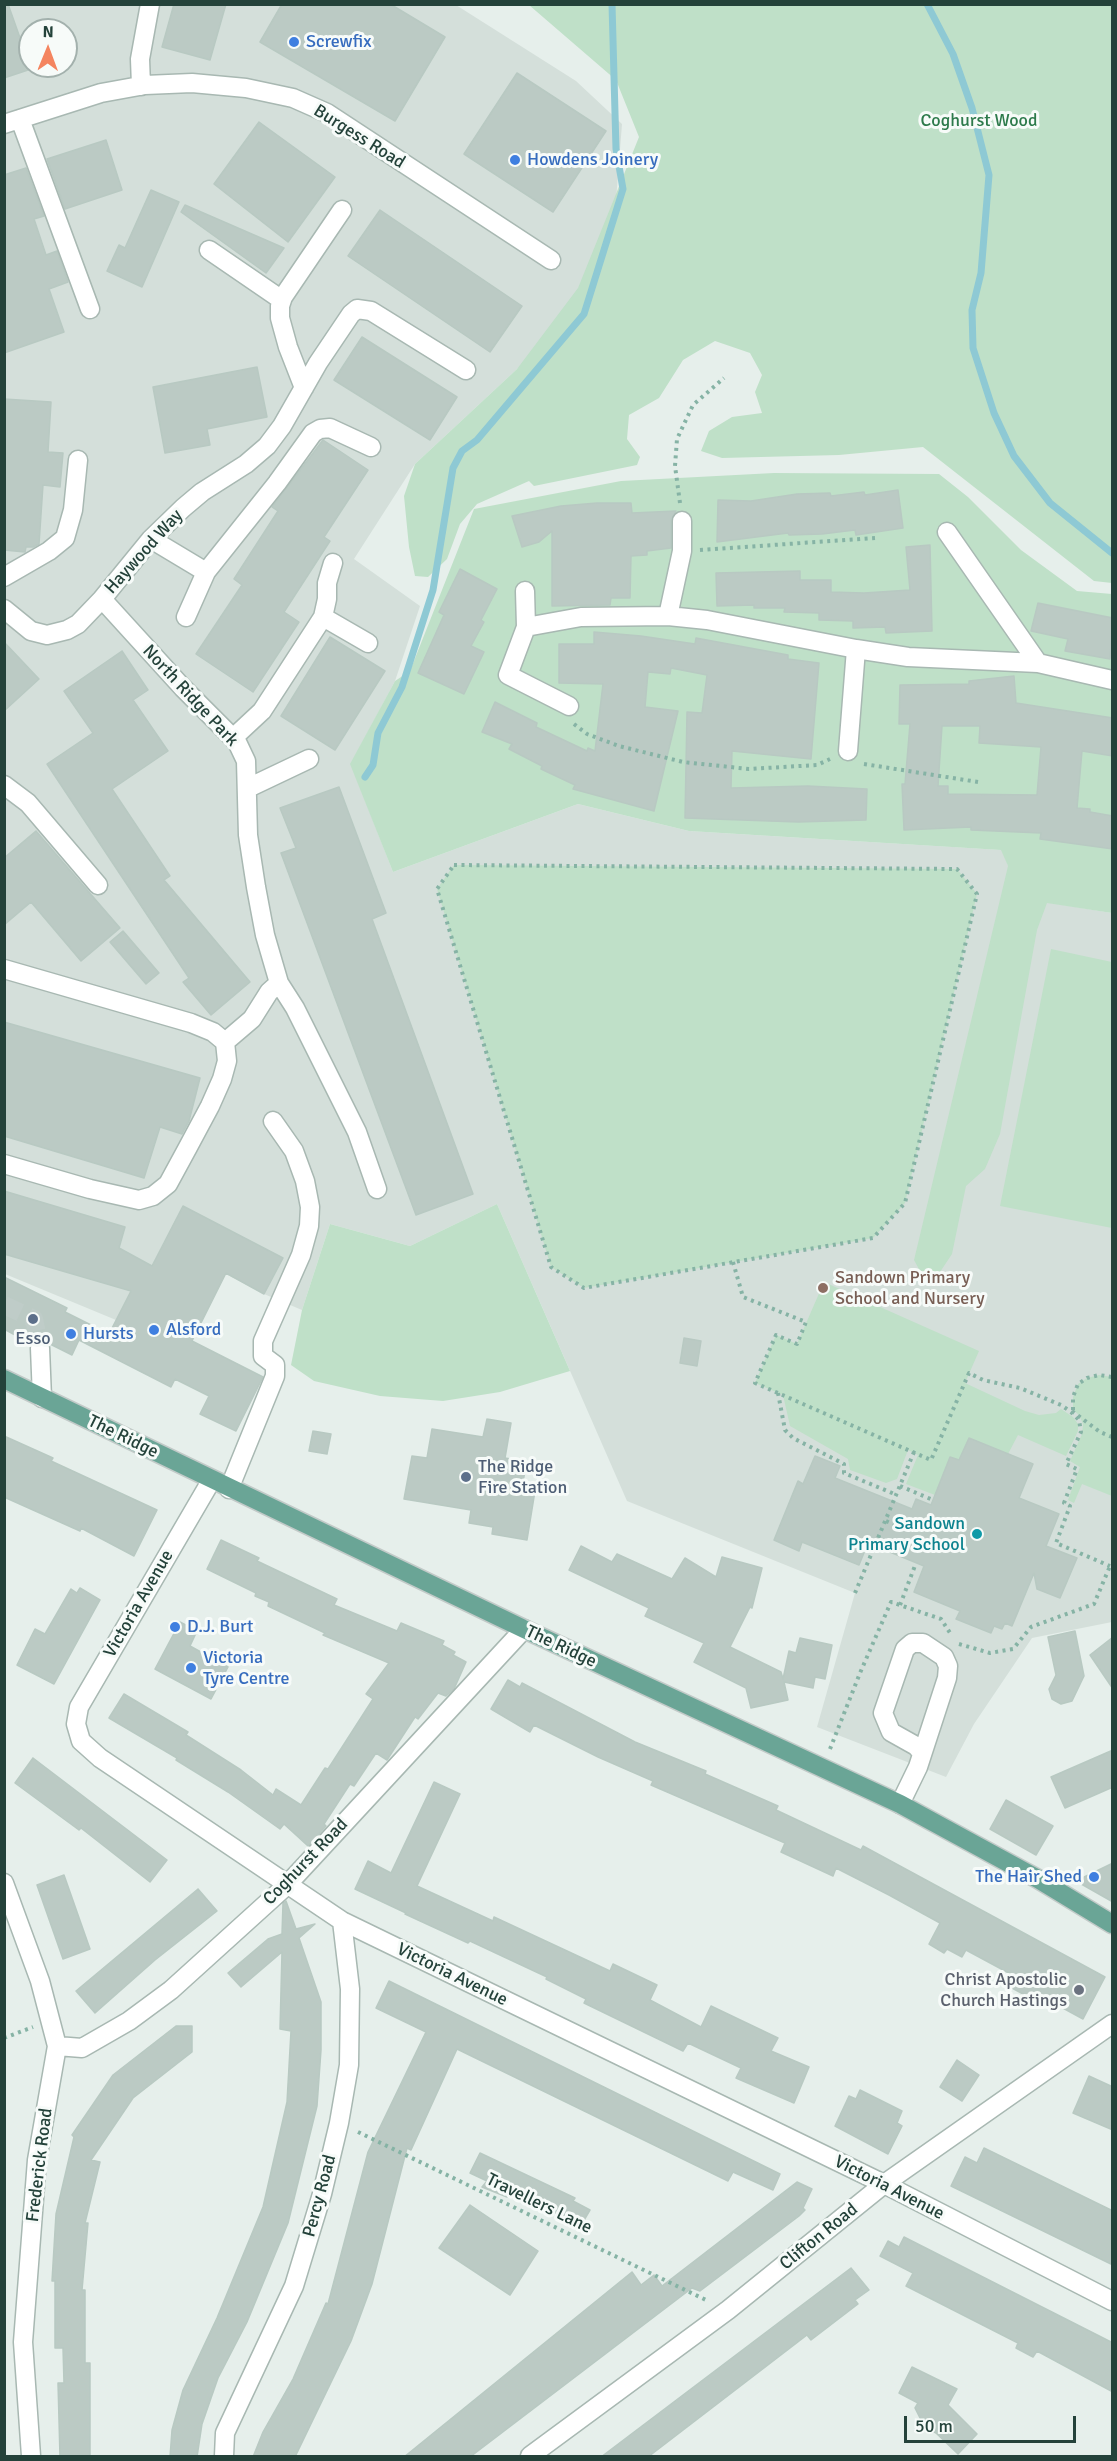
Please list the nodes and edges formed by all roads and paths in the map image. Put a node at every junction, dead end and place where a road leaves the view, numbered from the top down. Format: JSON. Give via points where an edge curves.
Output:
{"nodes":[{"id":1,"x":150,"y":4,"type":"edge"},
{"id":2,"x":141,"y":86,"type":"junction"},
{"id":3,"x":12,"y":121,"type":"edge"},
{"id":4,"x":342,"y":210,"type":"dead end"},
{"id":5,"x":208,"y":250,"type":"dead end"},
{"id":6,"x":551,"y":260,"type":"dead end"},
{"id":7,"x":282,"y":300,"type":"junction"},
{"id":8,"x":90,"y":309,"type":"dead end"},
{"id":9,"x":466,"y":370,"type":"dead end"},
{"id":10,"x":724,"y":378,"type":"dead end"},
{"id":11,"x":300,"y":394,"type":"junction"},
{"id":12,"x":371,"y":447,"type":"dead end"},
{"id":13,"x":78,"y":459,"type":"dead end"},
{"id":14,"x":682,"y":521,"type":"joint"},
{"id":15,"x":947,"y":532,"type":"dead end"},
{"id":16,"x":874,"y":538,"type":"dead end"},
{"id":17,"x":151,"y":539,"type":"junction"},
{"id":18,"x":682,"y":551,"type":"junction"},
{"id":19,"x":333,"y":563,"type":"dead end"},
{"id":20,"x":206,"y":572,"type":"junction"},
{"id":21,"x":4,"y":577,"type":"edge"},
{"id":22,"x":525,"y":591,"type":"dead end"},
{"id":23,"x":102,"y":599,"type":"junction"},
{"id":24,"x":4,"y":609,"type":"edge"},
{"id":25,"x":668,"y":616,"type":"junction"},
{"id":26,"x":186,"y":617,"type":"dead end"},
{"id":27,"x":322,"y":617,"type":"junction"},
{"id":28,"x":525,"y":627,"type":"junction"},
{"id":29,"x":368,"y":643,"type":"dead end"},
{"id":30,"x":856,"y":649,"type":"junction"},
{"id":31,"x":1038,"y":663,"type":"junction"},
{"id":32,"x":1113,"y":680,"type":"edge"},
{"id":33,"x":569,"y":705,"type":"joint"},
{"id":34,"x":233,"y":738,"type":"junction"},
{"id":35,"x":848,"y":751,"type":"junction"},
{"id":36,"x":309,"y":759,"type":"dead end"},
{"id":37,"x":978,"y":782,"type":"dead end"},
{"id":38,"x":4,"y":785,"type":"edge"},
{"id":39,"x":248,"y":788,"type":"junction"},
{"id":40,"x":98,"y":885,"type":"dead end"},
{"id":41,"x":4,"y":969,"type":"edge"},
{"id":42,"x":279,"y":982,"type":"junction"},
{"id":43,"x":225,"y":1042,"type":"junction"},
{"id":44,"x":273,"y":1121,"type":"dead end"},
{"id":45,"x":4,"y":1164,"type":"edge"},
{"id":46,"x":377,"y":1189,"type":"dead end"},
{"id":47,"x":733,"y":1262,"type":"junction"},
{"id":48,"x":40,"y":1348,"type":"tunnel mouth"},
{"id":49,"x":1113,"y":1377,"type":"edge"},
{"id":50,"x":4,"y":1379,"type":"edge"},
{"id":51,"x":778,"y":1393,"type":"junction"},
{"id":52,"x":42,"y":1398,"type":"junction"},
{"id":53,"x":1072,"y":1411,"type":"junction"},
{"id":54,"x":1113,"y":1437,"type":"edge"},
{"id":55,"x":914,"y":1452,"type":"junction"},
{"id":56,"x":211,"y":1480,"type":"junction"},
{"id":57,"x":900,"y":1486,"type":"junction"},
{"id":58,"x":229,"y":1488,"type":"junction"},
{"id":59,"x":897,"y":1495,"type":"junction"},
{"id":60,"x":933,"y":1500,"type":"dead end"},
{"id":61,"x":886,"y":1521,"type":"junction"},
{"id":62,"x":904,"y":1529,"type":"dead end"},
{"id":63,"x":916,"y":1563,"type":"dead end"},
{"id":64,"x":1110,"y":1566,"type":"dead end"},
{"id":65,"x":855,"y":1593,"type":"dead end"},
{"id":66,"x":900,"y":1605,"type":"dead end"},
{"id":67,"x":524,"y":1629,"type":"junction"},
{"id":68,"x":922,"y":1753,"type":"junction"},
{"id":69,"x":900,"y":1804,"type":"junction"},
{"id":70,"x":4,"y":1883,"type":"edge"},
{"id":71,"x":287,"y":1885,"type":"junction"},
{"id":72,"x":342,"y":1921,"type":"junction"},
{"id":73,"x":1113,"y":1924,"type":"edge"},
{"id":74,"x":51,"y":2021,"type":"junction"},
{"id":75,"x":1113,"y":2024,"type":"edge"},
{"id":76,"x":4,"y":2038,"type":"edge"},
{"id":77,"x":57,"y":2046,"type":"junction"},
{"id":78,"x":339,"y":2122,"type":"junction"},
{"id":79,"x":884,"y":2184,"type":"junction"},
{"id":80,"x":1113,"y":2301,"type":"edge"},
{"id":81,"x":728,"y":2310,"type":"junction"},
{"id":82,"x":31,"y":2457,"type":"edge"},
{"id":83,"x":224,"y":2457,"type":"edge"},
{"id":84,"x":530,"y":2457,"type":"edge"}],
"edges":[{"from":1,"to":2,"type":"street","via":[[140,59]]},
{"from":2,"to":3,"type":"street","name":"Burgess Road","via":[[100,93]]},
{"from":2,"to":6,"type":"street","name":"Burgess Road","via":[[192,83],[293,98],[327,113]]},
{"from":3,"to":8,"type":"street"},
{"from":4,"to":7,"type":"street"},
{"from":5,"to":7,"type":"street"},
{"from":7,"to":11,"type":"street","via":[[280,318]]},
{"from":9,"to":11,"type":"street","name":"Haywood Way","via":[[357,309]]},
{"from":10,"to":14,"type":"path","via":[[693,405],[676,439]]},
{"from":11,"to":17,"type":"street","name":"Haywood Way","via":[[267,446],[202,492]]},
{"from":12,"to":20,"type":"street","via":[[330,428],[313,433]]},
{"from":13,"to":21,"type":"street","via":[[73,510],[65,538],[49,552]]},
{"from":14,"to":18,"type":"street"},
{"from":15,"to":31,"type":"street"},
{"from":16,"to":18,"type":"path"},
{"from":17,"to":20,"type":"street"},
{"from":17,"to":23,"type":"street","name":"Haywood Way"},
{"from":18,"to":25,"type":"street"},
{"from":19,"to":27,"type":"street"},
{"from":20,"to":26,"type":"street"},
{"from":22,"to":28,"type":"street"},
{"from":23,"to":24,"type":"street","name":"Haywood Way","via":[[78,624],[47,635],[31,631]]},
{"from":23,"to":34,"type":"street","name":"North Ridge Park"},
{"from":25,"to":28,"type":"street","via":[[581,617]]},
{"from":25,"to":30,"type":"street"},
{"from":27,"to":29,"type":"street"},
{"from":27,"to":34,"type":"street","via":[[262,711]]},
{"from":28,"to":33,"type":"street","via":[[508,675]]},
{"from":30,"to":31,"type":"street","via":[[908,657]]},
{"from":30,"to":35,"type":"street"},
{"from":31,"to":32,"type":"street"},
{"from":33,"to":35,"type":"path","via":[[574,727],[587,734],[683,762],[749,769],[817,765]]},
{"from":34,"to":39,"type":"street","name":"North Ridge Park","via":[[246,761]]},
{"from":35,"to":37,"type":"path","via":[[859,763]]},
{"from":36,"to":39,"type":"street"},
{"from":38,"to":40,"type":"street","via":[[28,803]]},
{"from":39,"to":42,"type":"street","name":"North Ridge Park","via":[[248,835],[256,887]]},
{"from":41,"to":43,"type":"street","via":[[191,1023]]},
{"from":42,"to":43,"type":"street","via":[[252,1019]]},
{"from":42,"to":46,"type":"street","name":"North Ridge Park","via":[[357,1132]]},
{"from":43,"to":45,"type":"street","via":[[227,1061],[210,1106],[168,1184],[153,1196],[129,1198]]},
{"from":44,"to":58,"type":"street","via":[[294,1151],[305,1181],[309,1226],[301,1255],[263,1341],[263,1356],[275,1365],[275,1376]]},
{"from":47,"to":47,"type":"path","via":[[873,1238],[905,1203],[977,894],[957,869],[454,865],[437,889],[551,1267],[584,1288]]},
{"from":47,"to":51,"type":"path","via":[[743,1297],[806,1322],[797,1344],[776,1335],[755,1383]]},
{"from":48,"to":52,"type":"street"},
{"from":49,"to":53,"type":"path","via":[[1099,1375],[1078,1384]]},
{"from":50,"to":52,"type":"main road","name":"The Ridge"},
{"from":51,"to":55,"type":"path"},
{"from":51,"to":59,"type":"path","via":[[785,1430],[794,1438],[844,1464],[844,1473]]},
{"from":52,"to":56,"type":"main road","name":"The Ridge"},
{"from":53,"to":54,"type":"path"},
{"from":53,"to":55,"type":"path","via":[[1020,1388],[969,1374],[931,1460]]},
{"from":53,"to":64,"type":"path","via":[[1081,1432],[1066,1464],[1077,1469],[1064,1503],[1070,1506],[1056,1543]]},
{"from":55,"to":57,"type":"path"},
{"from":56,"to":58,"type":"main road","name":"The Ridge"},
{"from":56,"to":71,"type":"street","name":"Victoria Avenue","via":[[79,1707],[76,1724],[81,1741],[100,1758]]},
{"from":57,"to":59,"type":"path"},
{"from":57,"to":60,"type":"path"},
{"from":58,"to":67,"type":"main road","name":"The Ridge"},
{"from":59,"to":61,"type":"path"},
{"from":61,"to":62,"type":"path"},
{"from":61,"to":65,"type":"path"},
{"from":63,"to":66,"type":"path"},
{"from":67,"to":69,"type":"main road","name":"The Ridge"},
{"from":67,"to":71,"type":"street","name":"Coghurst Road"},
{"from":68,"to":68,"type":"street","via":[[891,1732],[883,1713],[905,1649],[912,1643],[935,1649],[948,1666]]},
{"from":68,"to":69,"type":"street"},
{"from":69,"to":73,"type":"main road","name":"The Ridge"},
{"from":70,"to":74,"type":"street","name":"Frederick Road"},
{"from":71,"to":72,"type":"street","name":"Victoria Avenue"},
{"from":71,"to":77,"type":"street","name":"Coghurst Road","via":[[171,1990],[129,2021],[82,2048]]},
{"from":72,"to":78,"type":"street","name":"Percy Road","via":[[350,1989],[349,2065]]},
{"from":72,"to":79,"type":"street","name":"Victoria Avenue"},
{"from":74,"to":76,"type":"path"},
{"from":74,"to":77,"type":"street","name":"Frederick Road"},
{"from":75,"to":79,"type":"street","name":"Clifton Road"},
{"from":77,"to":82,"type":"street","name":"Frederick Road","via":[[37,2160],[23,2343]]},
{"from":78,"to":81,"type":"path","name":"Travellers Lane"},
{"from":78,"to":83,"type":"street","name":"Percy Road","via":[[294,2286],[225,2433]]},
{"from":79,"to":80,"type":"street","name":"Victoria Avenue"},
{"from":79,"to":81,"type":"street","name":"Clifton Road"},
{"from":81,"to":84,"type":"street","name":"Clifton Road"}]}
